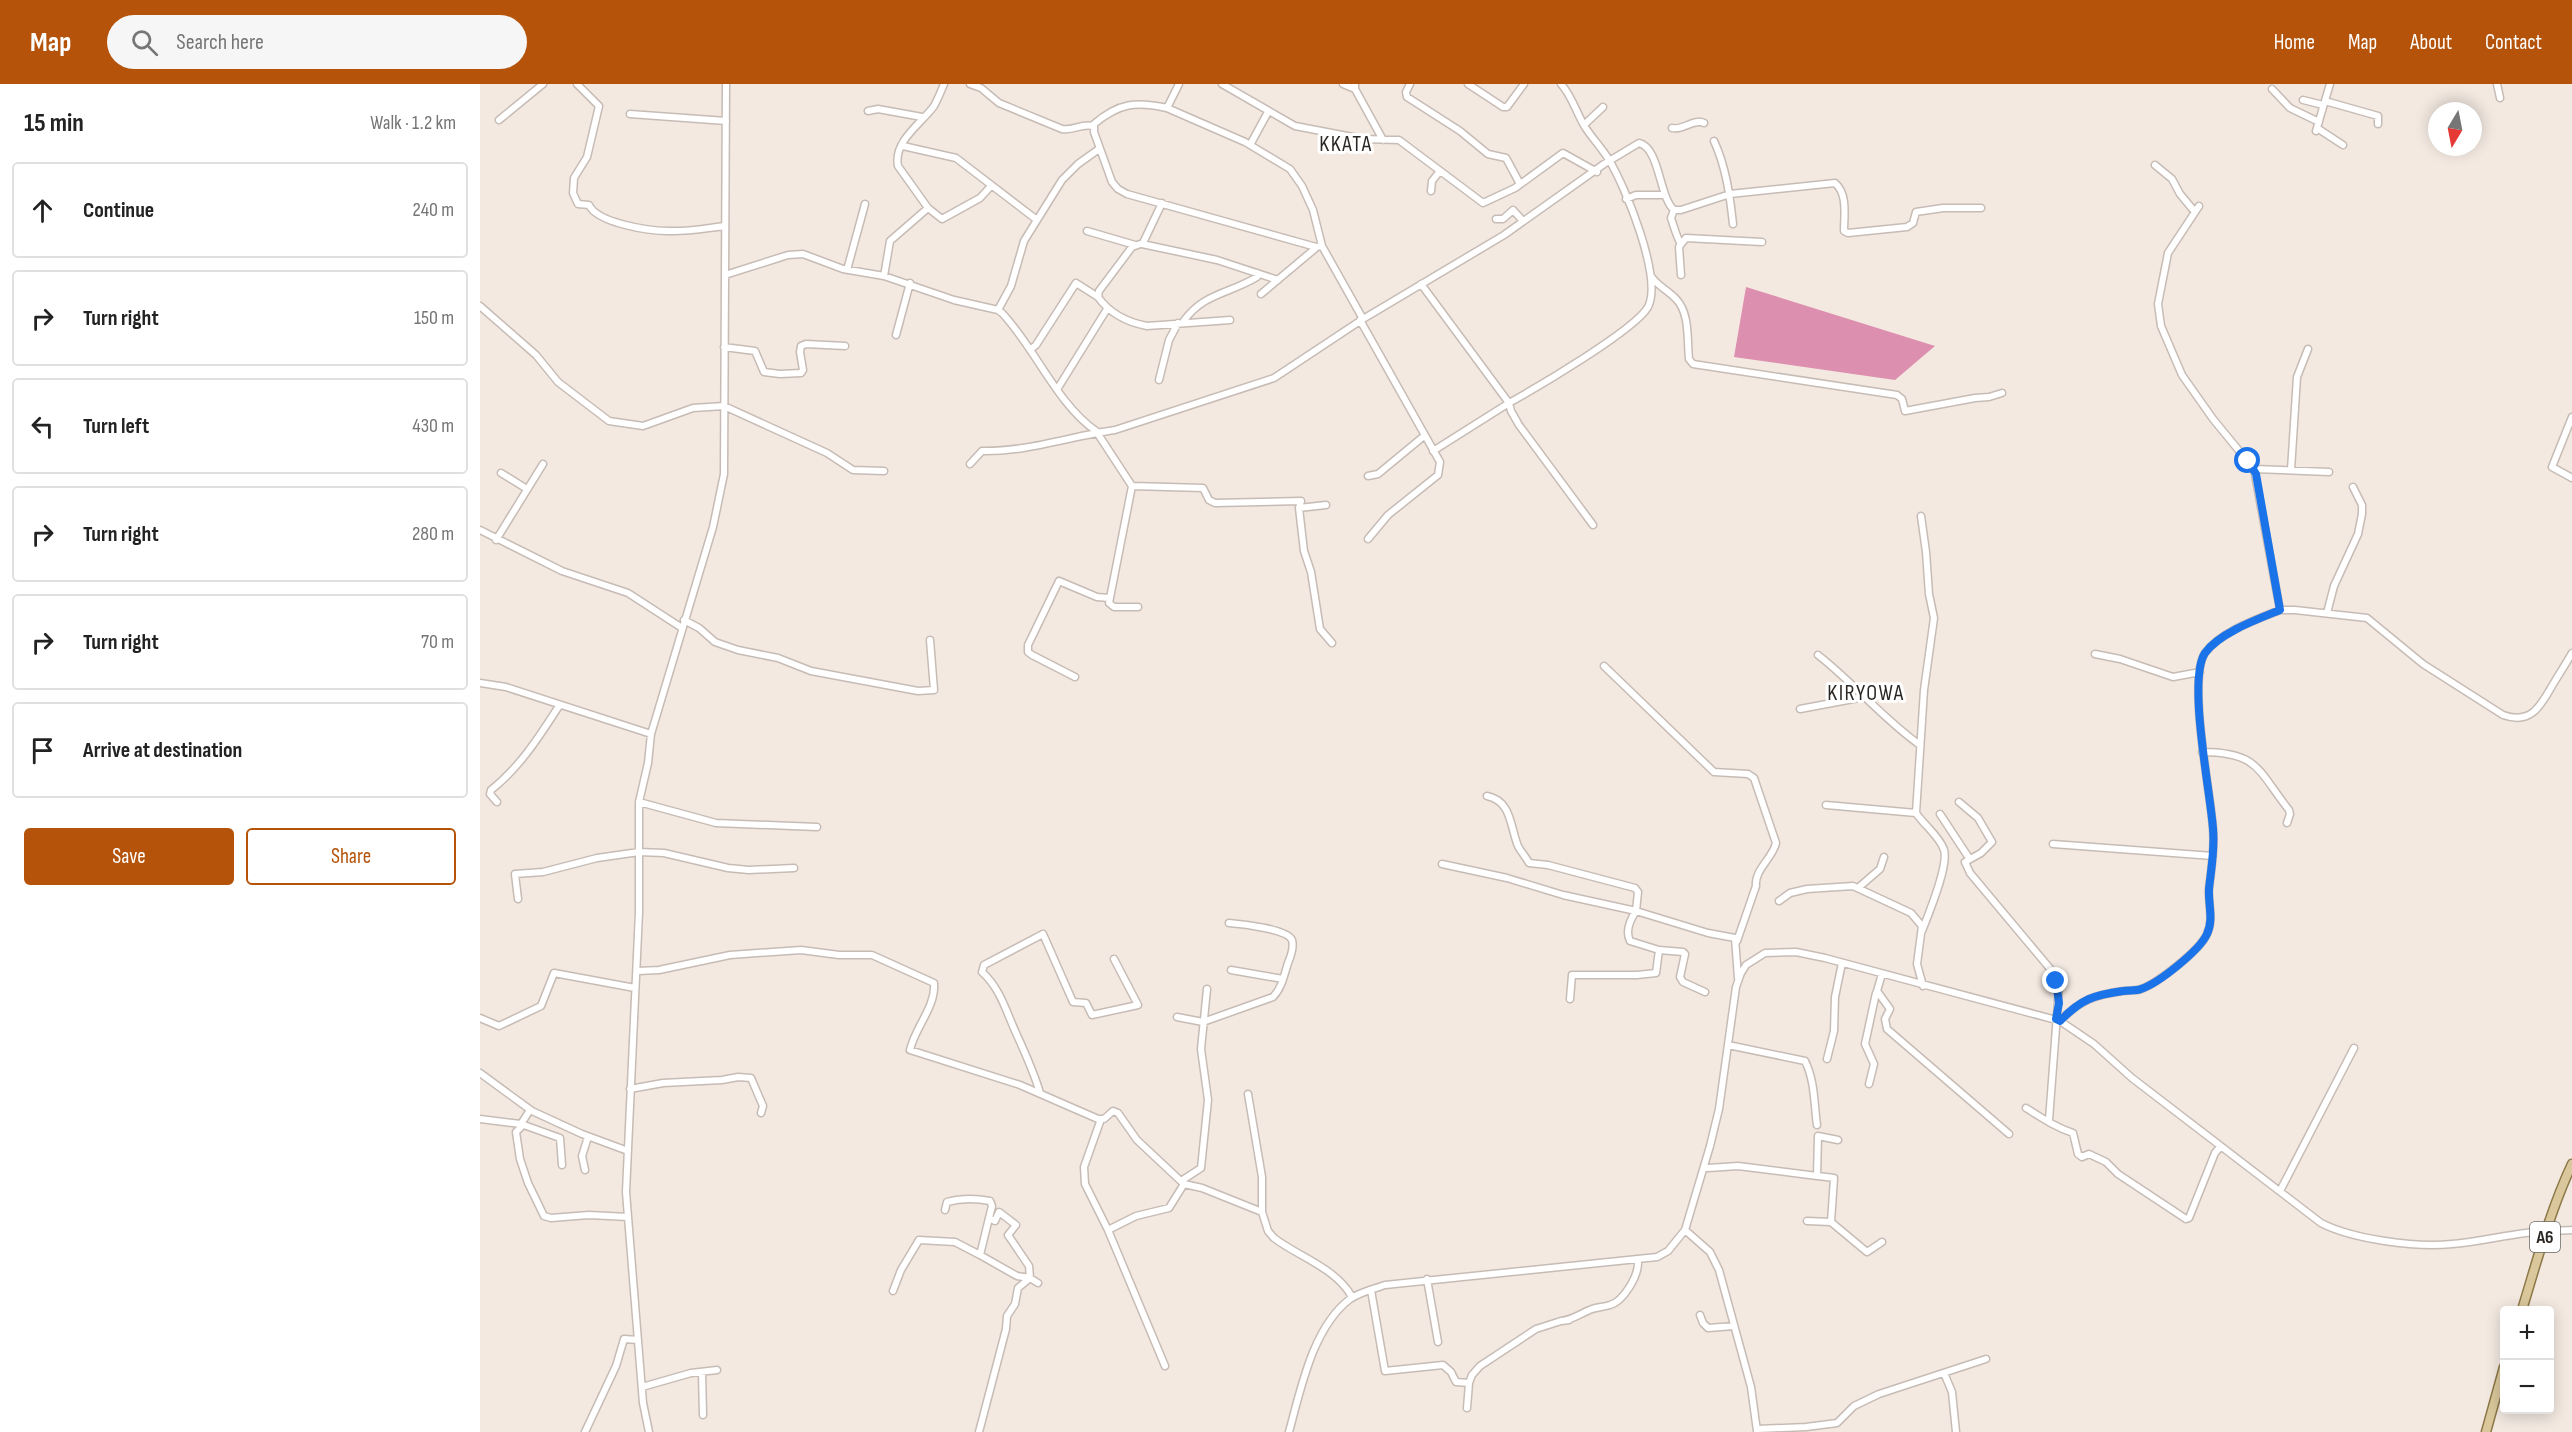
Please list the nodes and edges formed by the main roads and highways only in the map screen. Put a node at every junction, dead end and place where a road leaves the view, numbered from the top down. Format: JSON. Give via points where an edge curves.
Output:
{"nodes":[{"id":1,"x":2572,"y":1164,"type":"edge"},
{"id":2,"x":2524,"y":1306,"type":"edge"},
{"id":3,"x":2500,"y":1384,"type":"edge"},
{"id":4,"x":2486,"y":1432,"type":"edge"}],
"edges":[{"from":1,"to":2,"type":"main road","number":"A6"},
{"from":3,"to":4,"type":"main road"}]}
